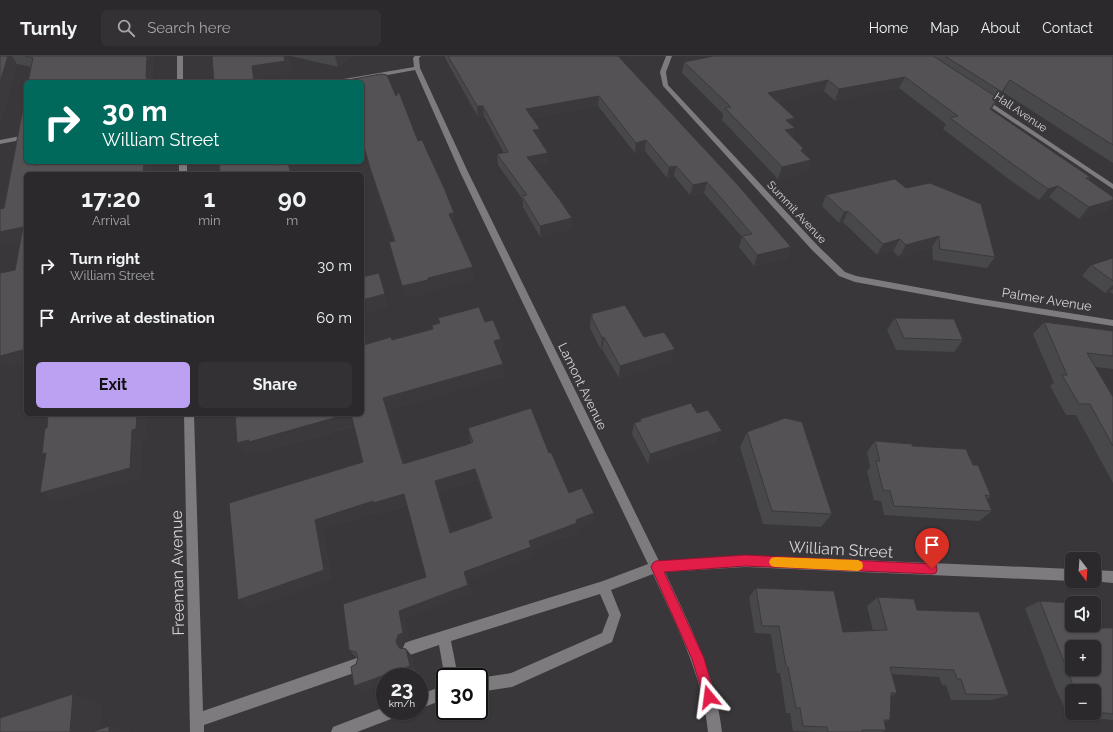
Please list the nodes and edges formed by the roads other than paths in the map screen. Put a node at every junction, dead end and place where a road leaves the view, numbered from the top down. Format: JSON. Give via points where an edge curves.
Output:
{"nodes":[{"id":1,"x":180,"y":56,"type":"edge"},
{"id":2,"x":418,"y":56,"type":"edge"},
{"id":3,"x":670,"y":56,"type":"edge"},
{"id":4,"x":417,"y":68,"type":"junction"},
{"id":5,"x":180,"y":80,"type":"edge"},
{"id":6,"x":349,"y":80,"type":"edge"},
{"id":7,"x":977,"y":96,"type":"edge"},
{"id":8,"x":24,"y":137,"type":"edge"},
{"id":9,"x":0,"y":142,"type":"edge"},
{"id":10,"x":1113,"y":187,"type":"edge"},
{"id":11,"x":976,"y":301,"type":"joint"},
{"id":12,"x":1113,"y":323,"type":"edge"},
{"id":13,"x":189,"y":416,"type":"edge"},
{"id":14,"x":656,"y":567,"type":"junction"},
{"id":15,"x":1065,"y":575,"type":"edge"},
{"id":16,"x":1101,"y":576,"type":"edge"},
{"id":17,"x":1113,"y":577,"type":"edge"},
{"id":18,"x":603,"y":587,"type":"junction"},
{"id":19,"x":444,"y":637,"type":"junction"},
{"id":20,"x":410,"y":648,"type":"dead end"},
{"id":21,"x":357,"y":665,"type":"edge"},
{"id":22,"x":449,"y":668,"type":"edge"},
{"id":23,"x":488,"y":684,"type":"edge"},
{"id":24,"x":376,"y":718,"type":"edge"},
{"id":25,"x":197,"y":726,"type":"edge"},
{"id":26,"x":338,"y":732,"type":"edge"},
{"id":27,"x":715,"y":732,"type":"edge"}],
"edges":[{"from":1,"to":5,"type":"street"},
{"from":2,"to":4,"type":"street","name":"Lamont Avenue"},
{"from":3,"to":11,"type":"street","name":"Summit Avenue","via":[[663,72],[665,84],[815,248],[842,274],[856,279]]},
{"from":4,"to":6,"type":"street"},
{"from":4,"to":14,"type":"street","name":"Lamont Avenue","via":[[464,172]]},
{"from":7,"to":10,"type":"street","name":"Hall Avenue"},
{"from":8,"to":9,"type":"street"},
{"from":11,"to":12,"type":"street","name":"Palmer Avenue"},
{"from":13,"to":25,"type":"street","name":"Freeman Avenue"},
{"from":14,"to":15,"type":"street","name":"William Street","via":[[745,561]]},
{"from":14,"to":18,"type":"street","name":"William Street"},
{"from":14,"to":27,"type":"street","name":"Lamont Avenue","via":[[698,658],[713,710]]},
{"from":16,"to":17,"type":"street"},
{"from":18,"to":19,"type":"street","name":"William Street"},
{"from":18,"to":23,"type":"street","via":[[615,615],[607,637],[512,680]]},
{"from":19,"to":20,"type":"street","name":"William Street"},
{"from":19,"to":22,"type":"street"},
{"from":21,"to":25,"type":"street"},
{"from":24,"to":26,"type":"street"}]}
